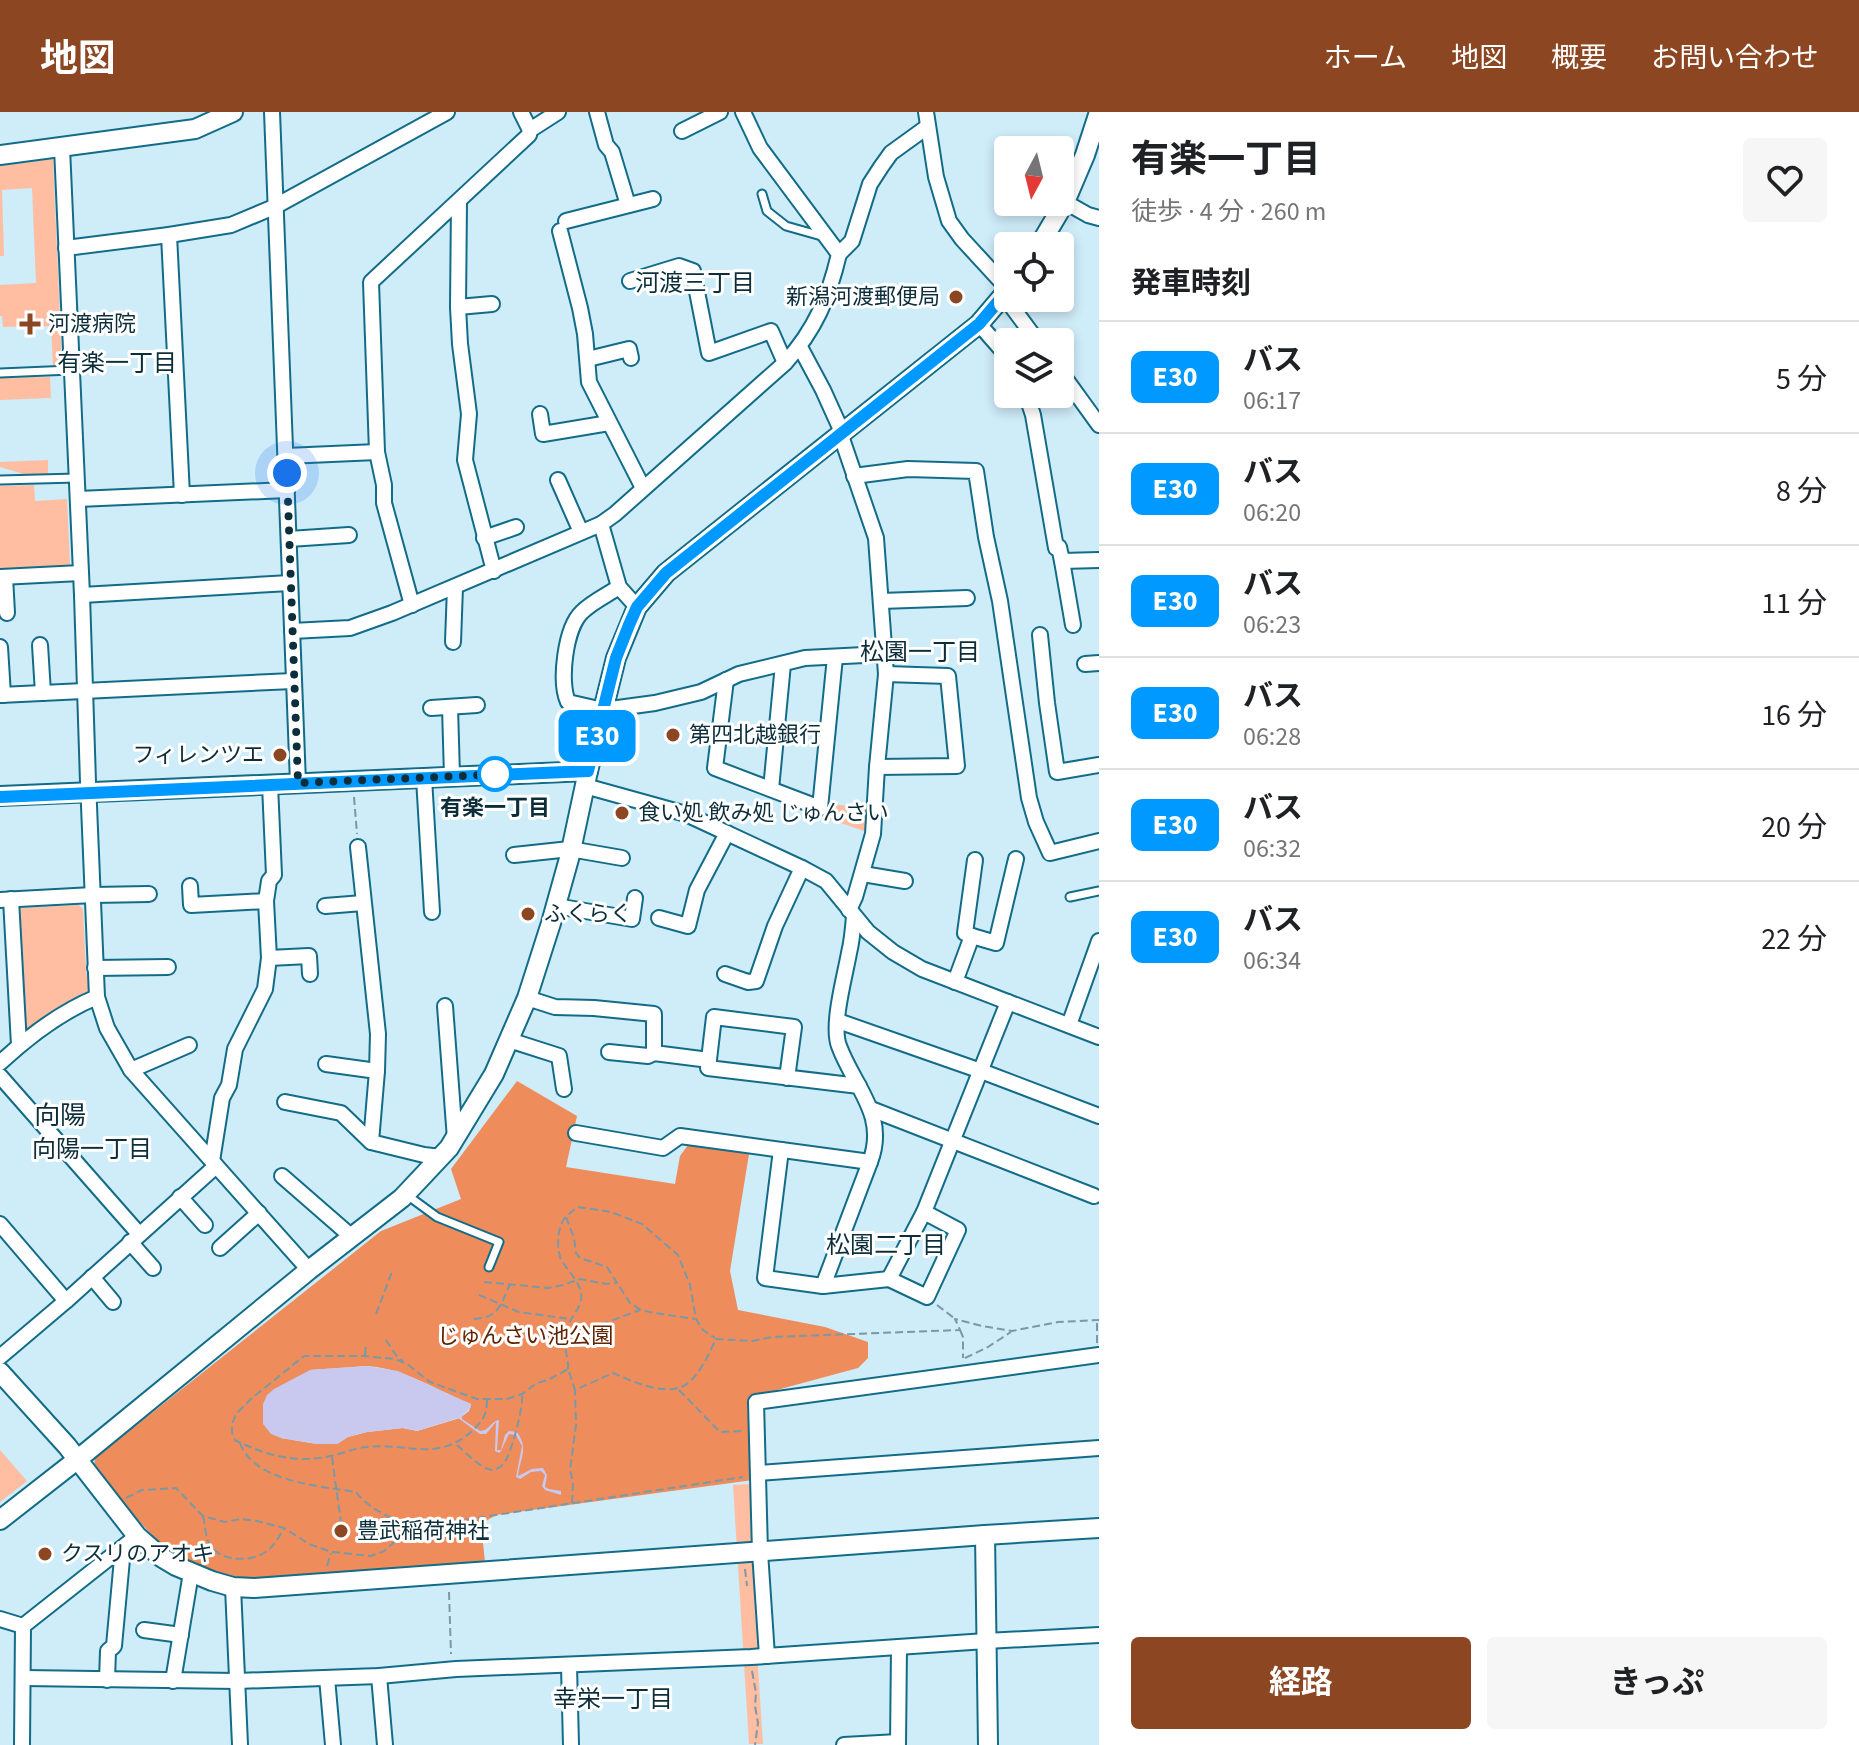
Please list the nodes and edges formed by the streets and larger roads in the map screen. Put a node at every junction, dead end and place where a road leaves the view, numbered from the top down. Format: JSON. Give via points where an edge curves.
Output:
{"nodes":[{"id":1,"x":272,"y":112,"type":"edge"},
{"id":2,"x":447,"y":112,"type":"edge"},
{"id":3,"x":521,"y":112,"type":"edge"},
{"id":4,"x":558,"y":112,"type":"edge"},
{"id":5,"x":597,"y":112,"type":"edge"},
{"id":6,"x":720,"y":112,"type":"edge"},
{"id":7,"x":743,"y":112,"type":"edge"},
{"id":8,"x":1099,"y":112,"type":"edge"},
{"id":9,"x":222,"y":114,"type":"edge"},
{"id":10,"x":926,"y":120,"type":"edge"},
{"id":11,"x":530,"y":130,"type":"junction"},
{"id":12,"x":682,"y":131,"type":"dead end"},
{"id":13,"x":62,"y":148,"type":"junction"},
{"id":14,"x":0,"y":155,"type":"edge"},
{"id":15,"x":1074,"y":181,"type":"edge"},
{"id":16,"x":653,"y":199,"type":"dead end"},
{"id":17,"x":459,"y":202,"type":"junction"},
{"id":18,"x":628,"y":205,"type":"junction"},
{"id":19,"x":274,"y":207,"type":"junction"},
{"id":20,"x":1074,"y":207,"type":"edge"},
{"id":21,"x":1099,"y":218,"type":"edge"},
{"id":22,"x":169,"y":235,"type":"junction"},
{"id":23,"x":66,"y":248,"type":"junction"},
{"id":24,"x":839,"y":254,"type":"junction"},
{"id":25,"x":994,"y":276,"type":"edge"},
{"id":26,"x":630,"y":281,"type":"dead end"},
{"id":27,"x":492,"y":304,"type":"dead end"},
{"id":28,"x":458,"y":307,"type":"junction"},
{"id":29,"x":994,"y":307,"type":"edge"},
{"id":30,"x":979,"y":324,"type":"junction"},
{"id":31,"x":994,"y":341,"type":"edge"},
{"id":32,"x":800,"y":347,"type":"junction"},
{"id":33,"x":631,"y":358,"type":"dead end"},
{"id":34,"x":588,"y":359,"type":"junction"},
{"id":35,"x":785,"y":363,"type":"junction"},
{"id":36,"x":1074,"y":385,"type":"edge"},
{"id":37,"x":1093,"y":405,"type":"edge"},
{"id":38,"x":1031,"y":408,"type":"edge"},
{"id":39,"x":540,"y":414,"type":"dead end"},
{"id":40,"x":609,"y":423,"type":"junction"},
{"id":41,"x":1099,"y":425,"type":"edge"},
{"id":42,"x":841,"y":432,"type":"junction"},
{"id":43,"x":377,"y":452,"type":"junction"},
{"id":44,"x":286,"y":456,"type":"junction"},
{"id":45,"x":854,"y":476,"type":"junction"},
{"id":46,"x":558,"y":480,"type":"dead end"},
{"id":47,"x":643,"y":488,"type":"junction"},
{"id":48,"x":287,"y":490,"type":"junction"},
{"id":49,"x":182,"y":495,"type":"junction"},
{"id":50,"x":78,"y":499,"type":"junction"},
{"id":51,"x":601,"y":524,"type":"junction"},
{"id":52,"x":516,"y":527,"type":"dead end"},
{"id":53,"x":581,"y":532,"type":"junction"},
{"id":54,"x":349,"y":535,"type":"dead end"},
{"id":55,"x":484,"y":538,"type":"junction"},
{"id":56,"x":289,"y":539,"type":"junction"},
{"id":57,"x":1099,"y":560,"type":"edge"},
{"id":58,"x":1062,"y":561,"type":"junction"},
{"id":59,"x":494,"y":571,"type":"junction"},
{"id":60,"x":81,"y":573,"type":"junction"},
{"id":61,"x":2,"y":577,"type":"edge"},
{"id":62,"x":290,"y":583,"type":"junction"},
{"id":63,"x":455,"y":587,"type":"junction"},
{"id":64,"x":619,"y":587,"type":"junction"},
{"id":65,"x":82,"y":595,"type":"junction"},
{"id":66,"x":967,"y":598,"type":"dead end"},
{"id":67,"x":881,"y":601,"type":"junction"},
{"id":68,"x":412,"y":605,"type":"junction"},
{"id":69,"x":637,"y":607,"type":"junction"},
{"id":70,"x":7,"y":613,"type":"dead end"},
{"id":71,"x":1073,"y":625,"type":"dead end"},
{"id":72,"x":292,"y":631,"type":"junction"},
{"id":73,"x":1040,"y":635,"type":"dead end"},
{"id":74,"x":453,"y":642,"type":"dead end"},
{"id":75,"x":40,"y":645,"type":"dead end"},
{"id":76,"x":0,"y":647,"type":"edge"},
{"id":77,"x":884,"y":654,"type":"junction"},
{"id":78,"x":835,"y":657,"type":"junction"},
{"id":79,"x":783,"y":664,"type":"junction"},
{"id":80,"x":886,"y":674,"type":"junction"},
{"id":81,"x":726,"y":680,"type":"junction"},
{"id":82,"x":293,"y":681,"type":"junction"},
{"id":83,"x":84,"y":692,"type":"junction"},
{"id":84,"x":43,"y":693,"type":"junction"},
{"id":85,"x":2,"y":695,"type":"edge"},
{"id":86,"x":477,"y":705,"type":"dead end"},
{"id":87,"x":450,"y":707,"type":"junction"},
{"id":88,"x":431,"y":708,"type":"dead end"},
{"id":89,"x":603,"y":710,"type":"junction"},
{"id":90,"x":1099,"y":765,"type":"edge"},
{"id":91,"x":877,"y":767,"type":"junction"},
{"id":92,"x":452,"y":776,"type":"junction"},
{"id":93,"x":424,"y":778,"type":"junction"},
{"id":94,"x":587,"y":778,"type":"junction"},
{"id":95,"x":298,"y":783,"type":"junction"},
{"id":96,"x":270,"y":785,"type":"junction"},
{"id":97,"x":771,"y":789,"type":"junction"},
{"id":98,"x":88,"y":792,"type":"junction"},
{"id":99,"x":0,"y":796,"type":"edge"},
{"id":100,"x":727,"y":833,"type":"junction"},
{"id":101,"x":1099,"y":841,"type":"edge"},
{"id":102,"x":358,"y":847,"type":"road end"},
{"id":103,"x":570,"y":849,"type":"junction"},
{"id":104,"x":514,"y":855,"type":"dead end"},
{"id":105,"x":622,"y":858,"type":"dead end"},
{"id":106,"x":1016,"y":859,"type":"dead end"},
{"id":107,"x":975,"y":860,"type":"dead end"},
{"id":108,"x":802,"y":868,"type":"junction"},
{"id":109,"x":863,"y":874,"type":"junction"},
{"id":110,"x":905,"y":881,"type":"dead end"},
{"id":111,"x":190,"y":886,"type":"dead end"},
{"id":112,"x":149,"y":894,"type":"dead end"},
{"id":113,"x":93,"y":895,"type":"junction"},
{"id":114,"x":635,"y":898,"type":"dead end"},
{"id":115,"x":6,"y":900,"type":"edge"},
{"id":116,"x":266,"y":901,"type":"junction"},
{"id":117,"x":363,"y":903,"type":"junction"},
{"id":118,"x":325,"y":906,"type":"dead end"},
{"id":119,"x":556,"y":906,"type":"junction"},
{"id":120,"x":432,"y":912,"type":"dead end"},
{"id":121,"x":851,"y":913,"type":"junction"},
{"id":122,"x":659,"y":918,"type":"dead end"},
{"id":123,"x":972,"y":936,"type":"junction"},
{"id":124,"x":1099,"y":941,"type":"edge"},
{"id":125,"x":269,"y":958,"type":"junction"},
{"id":126,"x":168,"y":967,"type":"dead end"},
{"id":127,"x":95,"y":968,"type":"junction"},
{"id":128,"x":310,"y":974,"type":"dead end"},
{"id":129,"x":725,"y":974,"type":"dead end"},
{"id":130,"x":955,"y":982,"type":"junction"},
{"id":131,"x":97,"y":997,"type":"junction"},
{"id":132,"x":527,"y":998,"type":"junction"},
{"id":133,"x":1008,"y":1002,"type":"junction"},
{"id":134,"x":445,"y":1006,"type":"dead end"},
{"id":135,"x":838,"y":1021,"type":"junction"},
{"id":136,"x":1069,"y":1025,"type":"junction"},
{"id":137,"x":1099,"y":1037,"type":"edge"},
{"id":138,"x":509,"y":1040,"type":"junction"},
{"id":139,"x":19,"y":1045,"type":"junction"},
{"id":140,"x":189,"y":1045,"type":"dead end"},
{"id":141,"x":609,"y":1052,"type":"dead end"},
{"id":142,"x":654,"y":1053,"type":"junction"},
{"id":143,"x":709,"y":1060,"type":"junction"},
{"id":144,"x":0,"y":1063,"type":"edge"},
{"id":145,"x":326,"y":1064,"type":"dead end"},
{"id":146,"x":131,"y":1070,"type":"junction"},
{"id":147,"x":377,"y":1071,"type":"junction"},
{"id":148,"x":981,"y":1071,"type":"junction"},
{"id":149,"x":0,"y":1076,"type":"edge"},
{"id":150,"x":787,"y":1078,"type":"junction"},
{"id":151,"x":859,"y":1086,"type":"junction"},
{"id":152,"x":564,"y":1089,"type":"dead end"},
{"id":153,"x":285,"y":1102,"type":"dead end"},
{"id":154,"x":871,"y":1109,"type":"junction"},
{"id":155,"x":1099,"y":1116,"type":"edge"},
{"id":156,"x":576,"y":1133,"type":"dead end"},
{"id":157,"x":455,"y":1139,"type":"junction"},
{"id":158,"x":371,"y":1142,"type":"junction"},
{"id":159,"x":954,"y":1142,"type":"junction"},
{"id":160,"x":781,"y":1150,"type":"junction"},
{"id":161,"x":441,"y":1157,"type":"junction"},
{"id":162,"x":870,"y":1162,"type":"junction"},
{"id":163,"x":214,"y":1164,"type":"junction"},
{"id":164,"x":282,"y":1176,"type":"dead end"},
{"id":165,"x":1094,"y":1196,"type":"dead end"},
{"id":166,"x":180,"y":1197,"type":"junction"},
{"id":167,"x":924,"y":1212,"type":"junction"},
{"id":168,"x":259,"y":1213,"type":"junction"},
{"id":169,"x":0,"y":1224,"type":"edge"},
{"id":170,"x":205,"y":1225,"type":"dead end"},
{"id":171,"x":352,"y":1237,"type":"junction"},
{"id":172,"x":135,"y":1238,"type":"junction"},
{"id":173,"x":220,"y":1248,"type":"dead end"},
{"id":174,"x":153,"y":1268,"type":"dead end"},
{"id":175,"x":309,"y":1270,"type":"junction"},
{"id":176,"x":92,"y":1277,"type":"junction"},
{"id":177,"x":889,"y":1279,"type":"junction"},
{"id":178,"x":823,"y":1286,"type":"junction"},
{"id":179,"x":66,"y":1301,"type":"junction"},
{"id":180,"x":113,"y":1302,"type":"dead end"},
{"id":181,"x":1098,"y":1353,"type":"edge"},
{"id":182,"x":0,"y":1357,"type":"edge"},
{"id":183,"x":0,"y":1372,"type":"edge"},
{"id":184,"x":1099,"y":1448,"type":"edge"},
{"id":185,"x":78,"y":1459,"type":"junction"},
{"id":186,"x":759,"y":1473,"type":"junction"},
{"id":187,"x":0,"y":1520,"type":"edge"},
{"id":188,"x":1099,"y":1528,"type":"edge"},
{"id":189,"x":985,"y":1535,"type":"junction"},
{"id":190,"x":130,"y":1542,"type":"junction"},
{"id":191,"x":760,"y":1552,"type":"junction"},
{"id":192,"x":191,"y":1573,"type":"junction"},
{"id":193,"x":233,"y":1587,"type":"junction"},
{"id":194,"x":0,"y":1619,"type":"edge"},
{"id":195,"x":23,"y":1626,"type":"junction"},
{"id":196,"x":144,"y":1630,"type":"dead end"},
{"id":197,"x":181,"y":1635,"type":"junction"},
{"id":198,"x":1099,"y":1635,"type":"edge"},
{"id":199,"x":986,"y":1641,"type":"junction"},
{"id":200,"x":899,"y":1647,"type":"junction"},
{"id":201,"x":767,"y":1656,"type":"junction"},
{"id":202,"x":569,"y":1666,"type":"junction"},
{"id":203,"x":379,"y":1676,"type":"junction"},
{"id":204,"x":24,"y":1678,"type":"junction"},
{"id":205,"x":327,"y":1678,"type":"junction"},
{"id":206,"x":107,"y":1680,"type":"junction"},
{"id":207,"x":173,"y":1681,"type":"junction"},
{"id":208,"x":237,"y":1681,"type":"junction"},
{"id":209,"x":898,"y":1744,"type":"edge"},
{"id":210,"x":22,"y":1745,"type":"edge"},
{"id":211,"x":240,"y":1745,"type":"edge"},
{"id":212,"x":333,"y":1745,"type":"edge"},
{"id":213,"x":385,"y":1745,"type":"edge"},
{"id":214,"x":571,"y":1745,"type":"edge"},
{"id":215,"x":844,"y":1745,"type":"edge"},
{"id":216,"x":988,"y":1745,"type":"edge"}],
"edges":[{"from":1,"to":19,"type":"street"},
{"from":2,"to":19,"type":"street"},
{"from":3,"to":11,"type":"street"},
{"from":4,"to":11,"type":"street"},
{"from":5,"to":18,"type":"street"},
{"from":6,"to":12,"type":"street"},
{"from":7,"to":24,"type":"street","via":[[760,148]]},
{"from":8,"to":15,"type":"street"},
{"from":9,"to":13,"type":"street","via":[[195,129]]},
{"from":10,"to":24,"type":"street","via":[[881,167],[870,184],[852,241]]},
{"from":10,"to":25,"type":"street","via":[[949,221]]},
{"from":11,"to":17,"type":"street"},
{"from":13,"to":14,"type":"street"},
{"from":13,"to":23,"type":"street"},
{"from":16,"to":18,"type":"street"},
{"from":17,"to":28,"type":"street"},
{"from":17,"to":43,"type":"street","via":[[371,282]]},
{"from":18,"to":34,"type":"street","via":[[563,226]]},
{"from":19,"to":22,"type":"street","via":[[231,225]]},
{"from":19,"to":44,"type":"street"},
{"from":20,"to":21,"type":"street"},
{"from":22,"to":23,"type":"street"},
{"from":22,"to":49,"type":"street"},
{"from":23,"to":50,"type":"street"},
{"from":24,"to":32,"type":"street","via":[[823,308]]},
{"from":26,"to":35,"type":"street","via":[[679,266],[693,271],[709,353],[771,331]]},
{"from":27,"to":28,"type":"street"},
{"from":28,"to":55,"type":"street","via":[[469,414],[465,460]]},
{"from":29,"to":30,"type":"street"},
{"from":30,"to":31,"type":"street"},
{"from":30,"to":42,"type":"street"},
{"from":32,"to":35,"type":"street"},
{"from":32,"to":42,"type":"street"},
{"from":33,"to":34,"type":"street","via":[[629,349]]},
{"from":34,"to":40,"type":"street","via":[[589,382]]},
{"from":35,"to":47,"type":"street"},
{"from":36,"to":37,"type":"street"},
{"from":37,"to":41,"type":"street"},
{"from":38,"to":58,"type":"street"},
{"from":39,"to":40,"type":"street","via":[[543,434]]},
{"from":40,"to":47,"type":"street"},
{"from":42,"to":45,"type":"street"},
{"from":42,"to":69,"type":"street","via":[[666,573]]},
{"from":43,"to":44,"type":"street"},
{"from":43,"to":68,"type":"street","via":[[384,503]]},
{"from":44,"to":48,"type":"street"},
{"from":45,"to":67,"type":"street","via":[[876,538]]},
{"from":45,"to":101,"type":"street","via":[[908,469],[976,471],[1036,822],[1050,853]]},
{"from":46,"to":53,"type":"street"},
{"from":47,"to":51,"type":"street"},
{"from":48,"to":49,"type":"street"},
{"from":48,"to":56,"type":"street"},
{"from":49,"to":50,"type":"street"},
{"from":50,"to":60,"type":"street"},
{"from":51,"to":53,"type":"street"},
{"from":51,"to":64,"type":"street"},
{"from":52,"to":55,"type":"street"},
{"from":53,"to":59,"type":"street"},
{"from":54,"to":56,"type":"street"},
{"from":55,"to":59,"type":"street"},
{"from":56,"to":62,"type":"street"},
{"from":57,"to":58,"type":"street"},
{"from":58,"to":71,"type":"street"},
{"from":59,"to":63,"type":"street"},
{"from":60,"to":61,"type":"street"},
{"from":60,"to":65,"type":"street"},
{"from":61,"to":70,"type":"street"},
{"from":62,"to":65,"type":"street"},
{"from":62,"to":72,"type":"street"},
{"from":63,"to":68,"type":"street"},
{"from":63,"to":74,"type":"street"},
{"from":64,"to":69,"type":"street"},
{"from":64,"to":89,"type":"street","via":[[574,621],[566,652],[568,702]]},
{"from":65,"to":83,"type":"street"},
{"from":66,"to":67,"type":"street"},
{"from":67,"to":77,"type":"street"},
{"from":68,"to":72,"type":"street","via":[[350,628]]},
{"from":69,"to":89,"type":"street"},
{"from":72,"to":82,"type":"street"},
{"from":73,"to":90,"type":"street","via":[[1057,772]]},
{"from":75,"to":84,"type":"street"},
{"from":76,"to":85,"type":"street"},
{"from":77,"to":78,"type":"street"},
{"from":77,"to":80,"type":"street"},
{"from":78,"to":79,"type":"street"},
{"from":78,"to":97,"type":"street","via":[[820,808]]},
{"from":79,"to":81,"type":"street"},
{"from":79,"to":97,"type":"street"},
{"from":80,"to":91,"type":"street"},
{"from":80,"to":91,"type":"street","via":[[948,676],[957,766]]},
{"from":81,"to":89,"type":"street","via":[[701,692]]},
{"from":81,"to":97,"type":"street","via":[[715,768]]},
{"from":82,"to":83,"type":"street"},
{"from":82,"to":95,"type":"street"},
{"from":83,"to":84,"type":"street"},
{"from":83,"to":98,"type":"street"},
{"from":84,"to":85,"type":"street"},
{"from":86,"to":87,"type":"street"},
{"from":87,"to":88,"type":"street"},
{"from":87,"to":92,"type":"street"},
{"from":89,"to":94,"type":"street"},
{"from":91,"to":109,"type":"street","via":[[873,834]]},
{"from":92,"to":93,"type":"street"},
{"from":92,"to":94,"type":"street"},
{"from":93,"to":95,"type":"street"},
{"from":93,"to":120,"type":"street"},
{"from":94,"to":100,"type":"street"},
{"from":94,"to":103,"type":"street"},
{"from":95,"to":96,"type":"street"},
{"from":96,"to":98,"type":"street"},
{"from":96,"to":116,"type":"street","via":[[274,875]]},
{"from":98,"to":99,"type":"street"},
{"from":98,"to":113,"type":"street"},
{"from":100,"to":108,"type":"street"},
{"from":100,"to":122,"type":"street","via":[[697,890],[688,926]]},
{"from":102,"to":117,"type":"street"},
{"from":103,"to":104,"type":"street"},
{"from":103,"to":105,"type":"street"},
{"from":103,"to":119,"type":"street"},
{"from":106,"to":123,"type":"street","via":[[996,943]]},
{"from":107,"to":123,"type":"street","via":[[965,933]]},
{"from":108,"to":121,"type":"street","via":[[826,881]]},
{"from":108,"to":129,"type":"street","via":[[756,981]]},
{"from":109,"to":110,"type":"street"},
{"from":109,"to":121,"type":"street"},
{"from":111,"to":116,"type":"street","via":[[191,905]]},
{"from":112,"to":113,"type":"street"},
{"from":113,"to":115,"type":"street"},
{"from":113,"to":127,"type":"street"},
{"from":114,"to":119,"type":"street","via":[[632,919]]},
{"from":115,"to":139,"type":"street"},
{"from":116,"to":125,"type":"street"},
{"from":117,"to":118,"type":"street"},
{"from":117,"to":147,"type":"street","via":[[378,1034]]},
{"from":119,"to":132,"type":"street"},
{"from":121,"to":130,"type":"street","via":[[893,952]]},
{"from":121,"to":135,"type":"street"},
{"from":123,"to":130,"type":"street"},
{"from":124,"to":136,"type":"street"},
{"from":125,"to":128,"type":"street","via":[[309,956]]},
{"from":125,"to":163,"type":"street","via":[[265,989],[235,1049]]},
{"from":126,"to":127,"type":"street"},
{"from":127,"to":131,"type":"street"},
{"from":130,"to":133,"type":"street"},
{"from":131,"to":139,"type":"street"},
{"from":131,"to":146,"type":"street","via":[[107,1028]]},
{"from":132,"to":138,"type":"street"},
{"from":132,"to":142,"type":"street","via":[[555,1007],[654,1014]]},
{"from":133,"to":136,"type":"street"},
{"from":133,"to":148,"type":"street"},
{"from":134,"to":157,"type":"street"},
{"from":135,"to":148,"type":"street"},
{"from":135,"to":151,"type":"street","via":[[838,1043]]},
{"from":136,"to":137,"type":"street"},
{"from":138,"to":152,"type":"street","via":[[559,1056]]},
{"from":138,"to":157,"type":"street"},
{"from":139,"to":144,"type":"street"},
{"from":140,"to":146,"type":"street"},
{"from":141,"to":142,"type":"street"},
{"from":142,"to":143,"type":"street"},
{"from":143,"to":150,"type":"street","via":[[708,1068]]},
{"from":143,"to":150,"type":"street","via":[[714,1017],[794,1027]]},
{"from":145,"to":147,"type":"street"},
{"from":146,"to":163,"type":"street"},
{"from":147,"to":158,"type":"street"},
{"from":148,"to":155,"type":"street"},
{"from":148,"to":159,"type":"street"},
{"from":149,"to":172,"type":"street"},
{"from":150,"to":151,"type":"street"},
{"from":151,"to":154,"type":"street"},
{"from":153,"to":158,"type":"street","via":[[341,1113]]},
{"from":154,"to":159,"type":"street"},
{"from":154,"to":162,"type":"street","via":[[875,1148]]},
{"from":156,"to":160,"type":"street","via":[[663,1148],[680,1136]]},
{"from":157,"to":161,"type":"street"},
{"from":158,"to":161,"type":"street"},
{"from":159,"to":165,"type":"street"},
{"from":159,"to":167,"type":"street"},
{"from":160,"to":162,"type":"street"},
{"from":160,"to":178,"type":"street","via":[[765,1278]]},
{"from":161,"to":171,"type":"street","via":[[406,1194]]},
{"from":162,"to":178,"type":"street"},
{"from":163,"to":166,"type":"street"},
{"from":163,"to":168,"type":"street"},
{"from":164,"to":171,"type":"street"},
{"from":166,"to":170,"type":"street"},
{"from":166,"to":172,"type":"street"},
{"from":167,"to":177,"type":"street"},
{"from":167,"to":177,"type":"street","via":[[958,1230],[927,1297]]},
{"from":168,"to":173,"type":"street"},
{"from":168,"to":175,"type":"street"},
{"from":169,"to":179,"type":"street"},
{"from":171,"to":175,"type":"street"},
{"from":172,"to":174,"type":"street"},
{"from":172,"to":176,"type":"street"},
{"from":175,"to":185,"type":"street"},
{"from":176,"to":179,"type":"street"},
{"from":176,"to":180,"type":"street"},
{"from":177,"to":178,"type":"street"},
{"from":179,"to":182,"type":"street"},
{"from":181,"to":186,"type":"street","via":[[756,1402]]},
{"from":183,"to":185,"type":"street"},
{"from":184,"to":186,"type":"street"},
{"from":185,"to":187,"type":"street"},
{"from":185,"to":190,"type":"street"},
{"from":186,"to":191,"type":"street"},
{"from":188,"to":189,"type":"street"},
{"from":189,"to":191,"type":"street"},
{"from":189,"to":199,"type":"street"},
{"from":190,"to":192,"type":"street"},
{"from":190,"to":195,"type":"street"},
{"from":190,"to":206,"type":"street"},
{"from":191,"to":193,"type":"street"},
{"from":191,"to":201,"type":"street"},
{"from":192,"to":193,"type":"street"},
{"from":192,"to":197,"type":"street"},
{"from":193,"to":208,"type":"street"},
{"from":194,"to":195,"type":"street"},
{"from":195,"to":204,"type":"street"},
{"from":196,"to":197,"type":"street"},
{"from":197,"to":207,"type":"street"},
{"from":198,"to":199,"type":"street"},
{"from":199,"to":200,"type":"street"},
{"from":199,"to":216,"type":"street"},
{"from":200,"to":201,"type":"street"},
{"from":200,"to":209,"type":"street"},
{"from":201,"to":202,"type":"street"},
{"from":202,"to":203,"type":"street"},
{"from":202,"to":214,"type":"street"},
{"from":203,"to":205,"type":"street"},
{"from":203,"to":213,"type":"street"},
{"from":204,"to":206,"type":"street"},
{"from":204,"to":210,"type":"street"},
{"from":205,"to":208,"type":"street"},
{"from":205,"to":212,"type":"street"},
{"from":206,"to":207,"type":"street"},
{"from":207,"to":208,"type":"street"},
{"from":208,"to":211,"type":"street"},
{"from":209,"to":215,"type":"street"}]}
